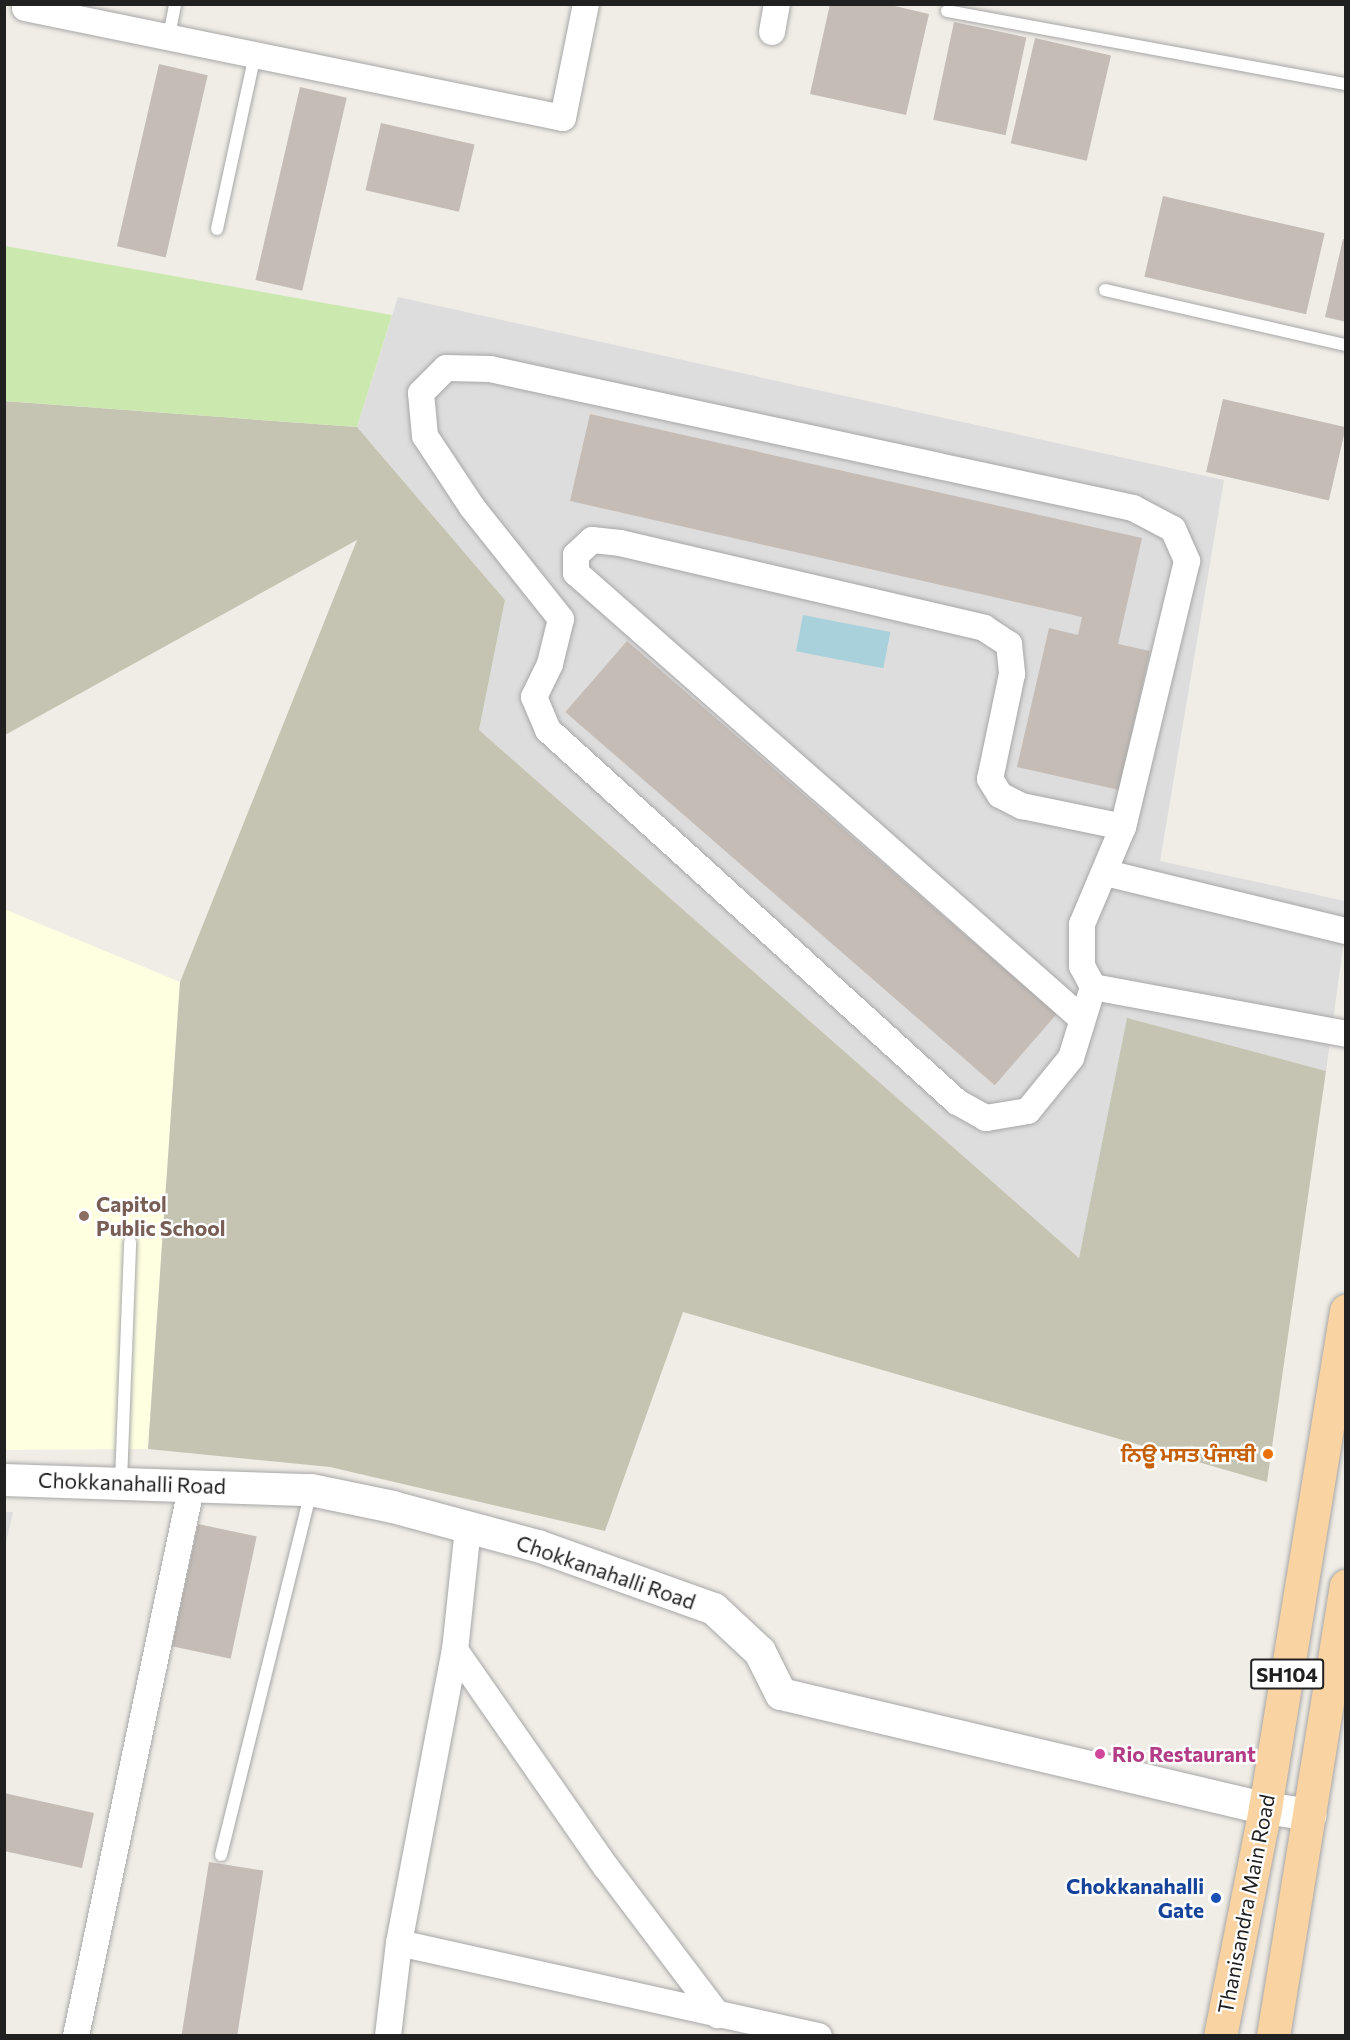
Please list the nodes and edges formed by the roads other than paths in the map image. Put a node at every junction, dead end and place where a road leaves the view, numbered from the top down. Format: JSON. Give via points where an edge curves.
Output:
{"nodes":[{"id":1,"x":175,"y":4,"type":"edge"},
{"id":2,"x":586,"y":4,"type":"edge"},
{"id":3,"x":777,"y":4,"type":"edge"},
{"id":4,"x":25,"y":8,"type":"dead end"},
{"id":5,"x":946,"y":11,"type":"dead end"},
{"id":6,"x":772,"y":33,"type":"dead end"},
{"id":7,"x":169,"y":36,"type":"junction"},
{"id":8,"x":256,"y":52,"type":"junction"},
{"id":9,"x":1346,"y":84,"type":"edge"},
{"id":10,"x":217,"y":229,"type":"dead end"},
{"id":11,"x":1105,"y":290,"type":"dead end"},
{"id":12,"x":1346,"y":345,"type":"edge"},
{"id":13,"x":1122,"y":827,"type":"junction"},
{"id":14,"x":1106,"y":873,"type":"junction"},
{"id":15,"x":1346,"y":931,"type":"edge"},
{"id":16,"x":1093,"y":987,"type":"junction"},
{"id":17,"x":1081,"y":1018,"type":"junction"},
{"id":18,"x":1346,"y":1034,"type":"edge"},
{"id":19,"x":130,"y":1242,"type":"dead end"},
{"id":20,"x":1346,"y":1311,"type":"edge"},
{"id":21,"x":4,"y":1480,"type":"edge"},
{"id":22,"x":121,"y":1481,"type":"junction"},
{"id":23,"x":192,"y":1484,"type":"junction"},
{"id":24,"x":312,"y":1490,"type":"junction"},
{"id":25,"x":468,"y":1529,"type":"junction"},
{"id":26,"x":1346,"y":1586,"type":"edge"},
{"id":27,"x":455,"y":1650,"type":"junction"},
{"id":28,"x":1340,"y":1651,"type":"edge"},
{"id":29,"x":1265,"y":1808,"type":"junction"},
{"id":30,"x":1310,"y":1815,"type":"junction"},
{"id":31,"x":221,"y":1855,"type":"dead end"},
{"id":32,"x":399,"y":1944,"type":"junction"},
{"id":33,"x":718,"y":2015,"type":"junction"},
{"id":34,"x":76,"y":2036,"type":"edge"},
{"id":35,"x":388,"y":2036,"type":"edge"},
{"id":36,"x":819,"y":2036,"type":"edge"},
{"id":37,"x":1220,"y":2036,"type":"edge"},
{"id":38,"x":1273,"y":2036,"type":"edge"}],
"edges":[{"from":1,"to":7,"type":"lane"},
{"from":2,"to":8,"type":"street","via":[[563,118]]},
{"from":3,"to":6,"type":"street"},
{"from":4,"to":7,"type":"street"},
{"from":5,"to":9,"type":"lane"},
{"from":7,"to":8,"type":"street"},
{"from":8,"to":10,"type":"lane"},
{"from":11,"to":12,"type":"lane"},
{"from":13,"to":14,"type":"street"},
{"from":13,"to":17,"type":"street","via":[[1022,806],[1000,795],[990,779],[1011,674],[1009,644],[984,628],[620,543],[592,540],[576,555],[576,573]]},
{"from":13,"to":17,"type":"street","via":[[1188,561],[1173,529],[1133,508],[490,369],[446,368],[421,393],[425,436],[472,507],[561,619],[550,664],[534,697],[548,729],[957,1102],[986,1118],[1028,1111],[1071,1058]]},
{"from":14,"to":15,"type":"street"},
{"from":14,"to":16,"type":"street","via":[[1092,893],[1082,924],[1082,966]]},
{"from":16,"to":17,"type":"street"},
{"from":16,"to":18,"type":"street"},
{"from":19,"to":22,"type":"lane"},
{"from":20,"to":29,"type":"main road","name":"Thanisandra Main Road","number":"SH104"},
{"from":21,"to":22,"type":"street","name":"Chokkanahalli Road"},
{"from":22,"to":23,"type":"street","name":"Chokkanahalli Road"},
{"from":23,"to":24,"type":"street","name":"Chokkanahalli Road"},
{"from":23,"to":34,"type":"street"},
{"from":24,"to":25,"type":"street","name":"Chokkanahalli Road","via":[[393,1507]]},
{"from":24,"to":31,"type":"lane"},
{"from":25,"to":27,"type":"street"},
{"from":25,"to":29,"type":"street","name":"Chokkanahalli Road","via":[[538,1546],[714,1609],[760,1652],[782,1694]]},
{"from":26,"to":28,"type":"main road","number":"SH104"},
{"from":27,"to":32,"type":"street"},
{"from":27,"to":33,"type":"street","via":[[606,1867]]},
{"from":28,"to":30,"type":"main road","number":"SH104"},
{"from":29,"to":30,"type":"street","name":"Chokkanahalli Road"},
{"from":29,"to":37,"type":"main road","name":"Thanisandra Main Road","number":"SH104"},
{"from":30,"to":38,"type":"main road","number":"SH104"},
{"from":32,"to":33,"type":"street"},
{"from":32,"to":35,"type":"street"},
{"from":33,"to":36,"type":"street"}]}
